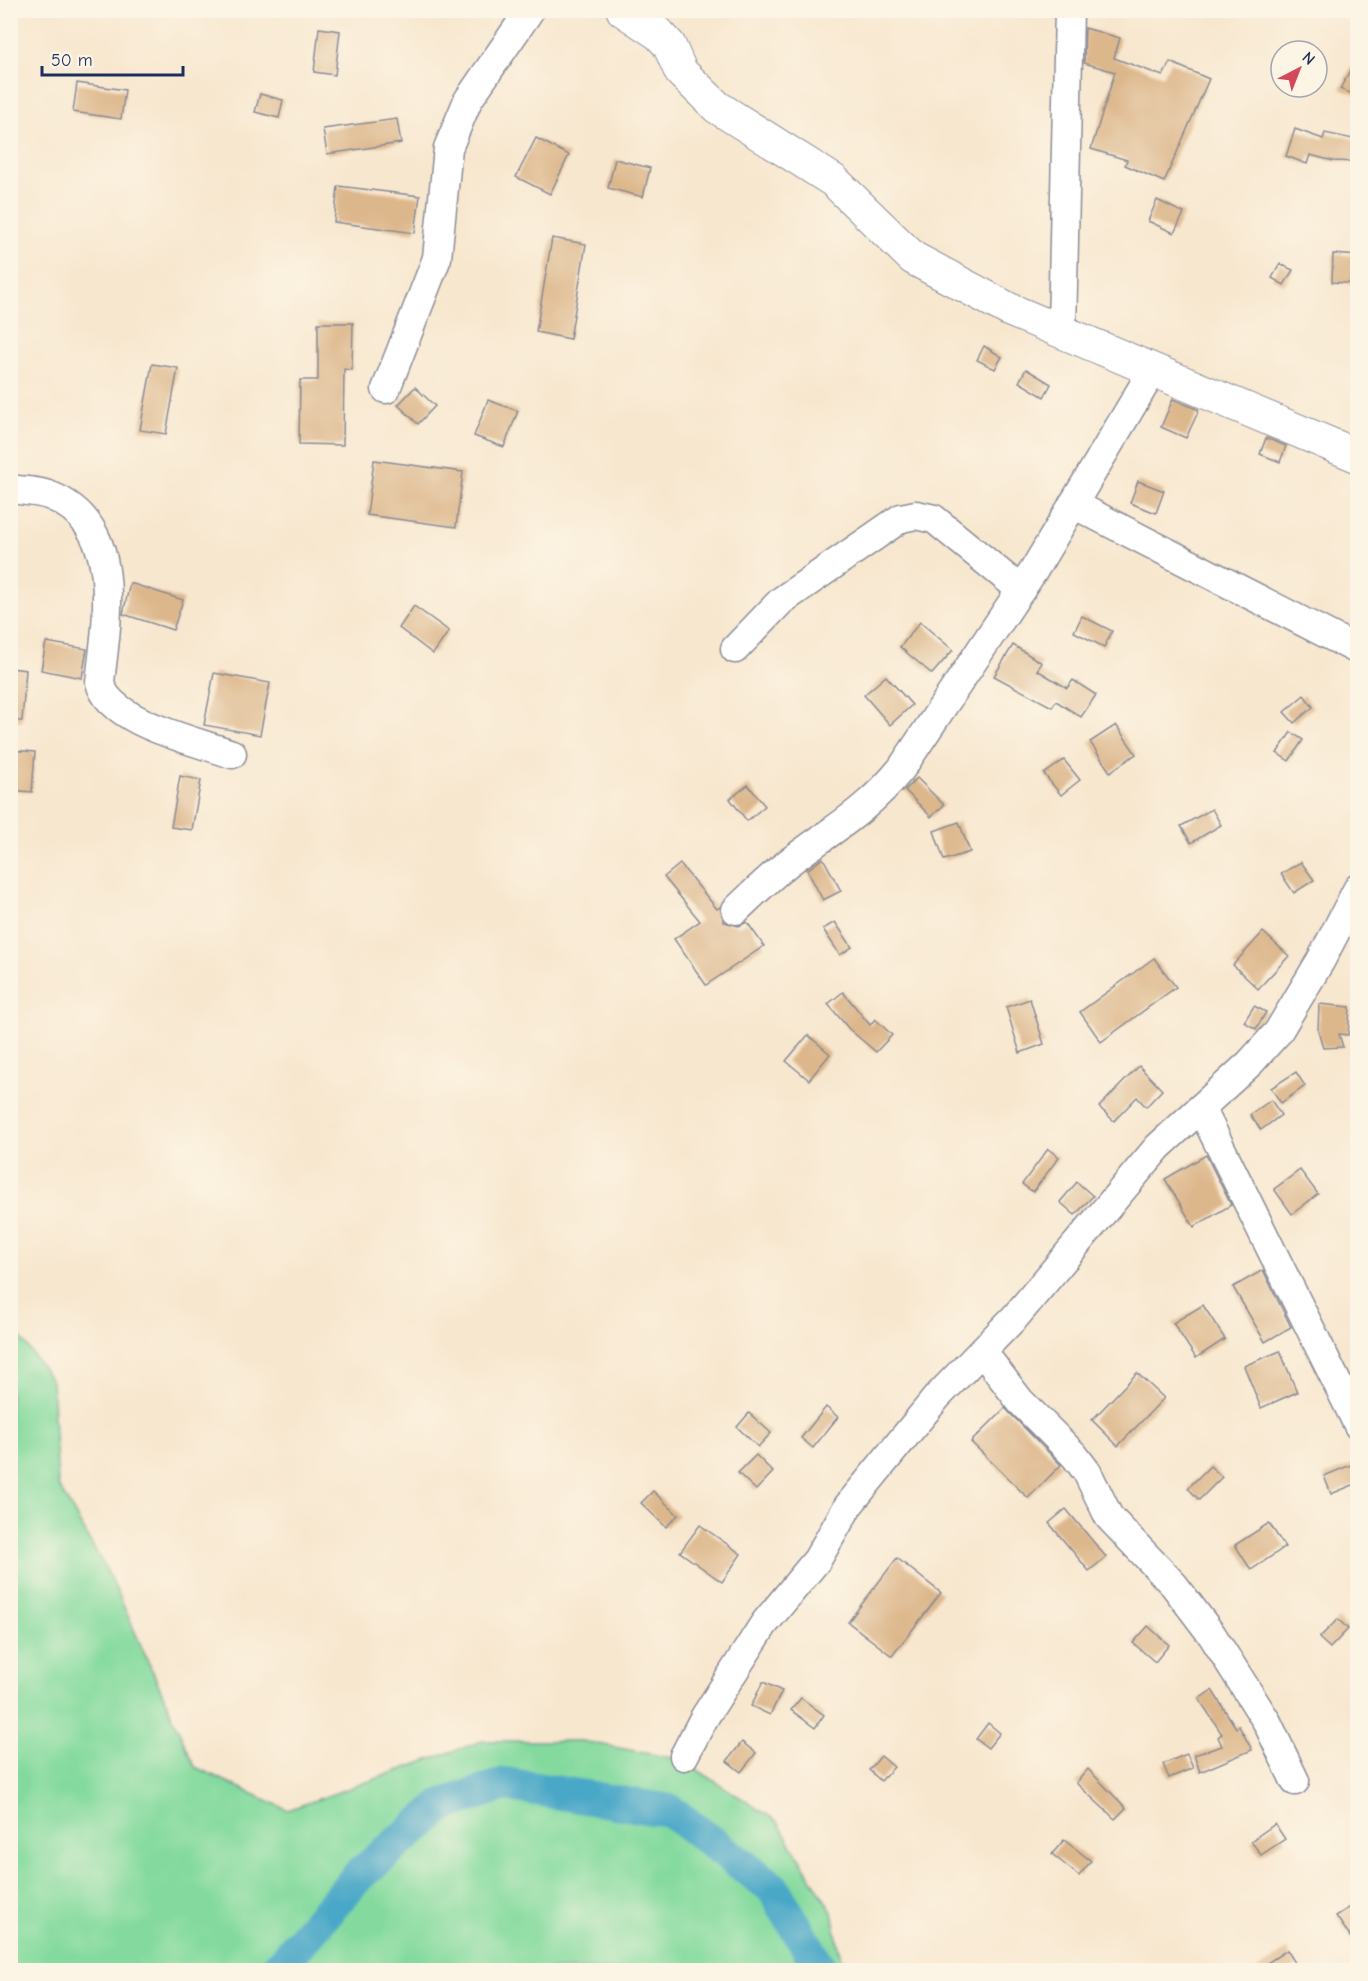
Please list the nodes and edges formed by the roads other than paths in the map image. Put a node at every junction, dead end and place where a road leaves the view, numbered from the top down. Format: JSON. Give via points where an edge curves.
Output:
{"nodes":[{"id":1,"x":530,"y":10,"type":"edge"},
{"id":2,"x":623,"y":10,"type":"edge"},
{"id":3,"x":1069,"y":10,"type":"edge"},
{"id":4,"x":1062,"y":331,"type":"junction"},
{"id":5,"x":1153,"y":370,"type":"junction"},
{"id":6,"x":386,"y":388,"type":"dead end"},
{"id":7,"x":1358,"y":456,"type":"edge"},
{"id":8,"x":10,"y":489,"type":"edge"},
{"id":9,"x":1073,"y":504,"type":"junction"},
{"id":10,"x":1021,"y":590,"type":"junction"},
{"id":11,"x":735,"y":649,"type":"dead end"},
{"id":12,"x":1358,"y":650,"type":"edge"},
{"id":13,"x":232,"y":754,"type":"dead end"},
{"id":14,"x":1358,"y":888,"type":"edge"},
{"id":15,"x":736,"y":910,"type":"dead end"},
{"id":16,"x":1201,"y":1108,"type":"junction"},
{"id":17,"x":982,"y":1351,"type":"junction"},
{"id":18,"x":1358,"y":1425,"type":"edge"},
{"id":19,"x":684,"y":1756,"type":"dead end"},
{"id":20,"x":1295,"y":1781,"type":"dead end"}],
"edges":[{"from":1,"to":6,"type":"street","via":[[468,100],[448,148],[437,258]]},
{"from":2,"to":4,"type":"main road","via":[[660,34],[681,72],[699,91],[834,181],[913,258],[1010,310]]},
{"from":3,"to":4,"type":"street"},
{"from":4,"to":5,"type":"main road"},
{"from":5,"to":7,"type":"main road"},
{"from":5,"to":9,"type":"street"},
{"from":8,"to":13,"type":"street","via":[[50,495],[68,505],[84,520],[99,545],[108,578],[109,610],[102,693],[143,723]]},
{"from":9,"to":10,"type":"street"},
{"from":9,"to":12,"type":"street"},
{"from":10,"to":11,"type":"street","via":[[933,519],[916,515],[901,518],[781,601]]},
{"from":10,"to":15,"type":"street","via":[[930,728],[879,796],[787,864]]},
{"from":14,"to":16,"type":"street","via":[[1278,1032]]},
{"from":16,"to":17,"type":"street","via":[[1158,1148]]},
{"from":16,"to":18,"type":"street"},
{"from":17,"to":19,"type":"street","via":[[937,1397],[848,1506],[816,1560],[764,1624]]},
{"from":17,"to":20,"type":"street","via":[[1020,1401],[1074,1455],[1109,1517],[1173,1585],[1212,1635],[1267,1722]]}]}
